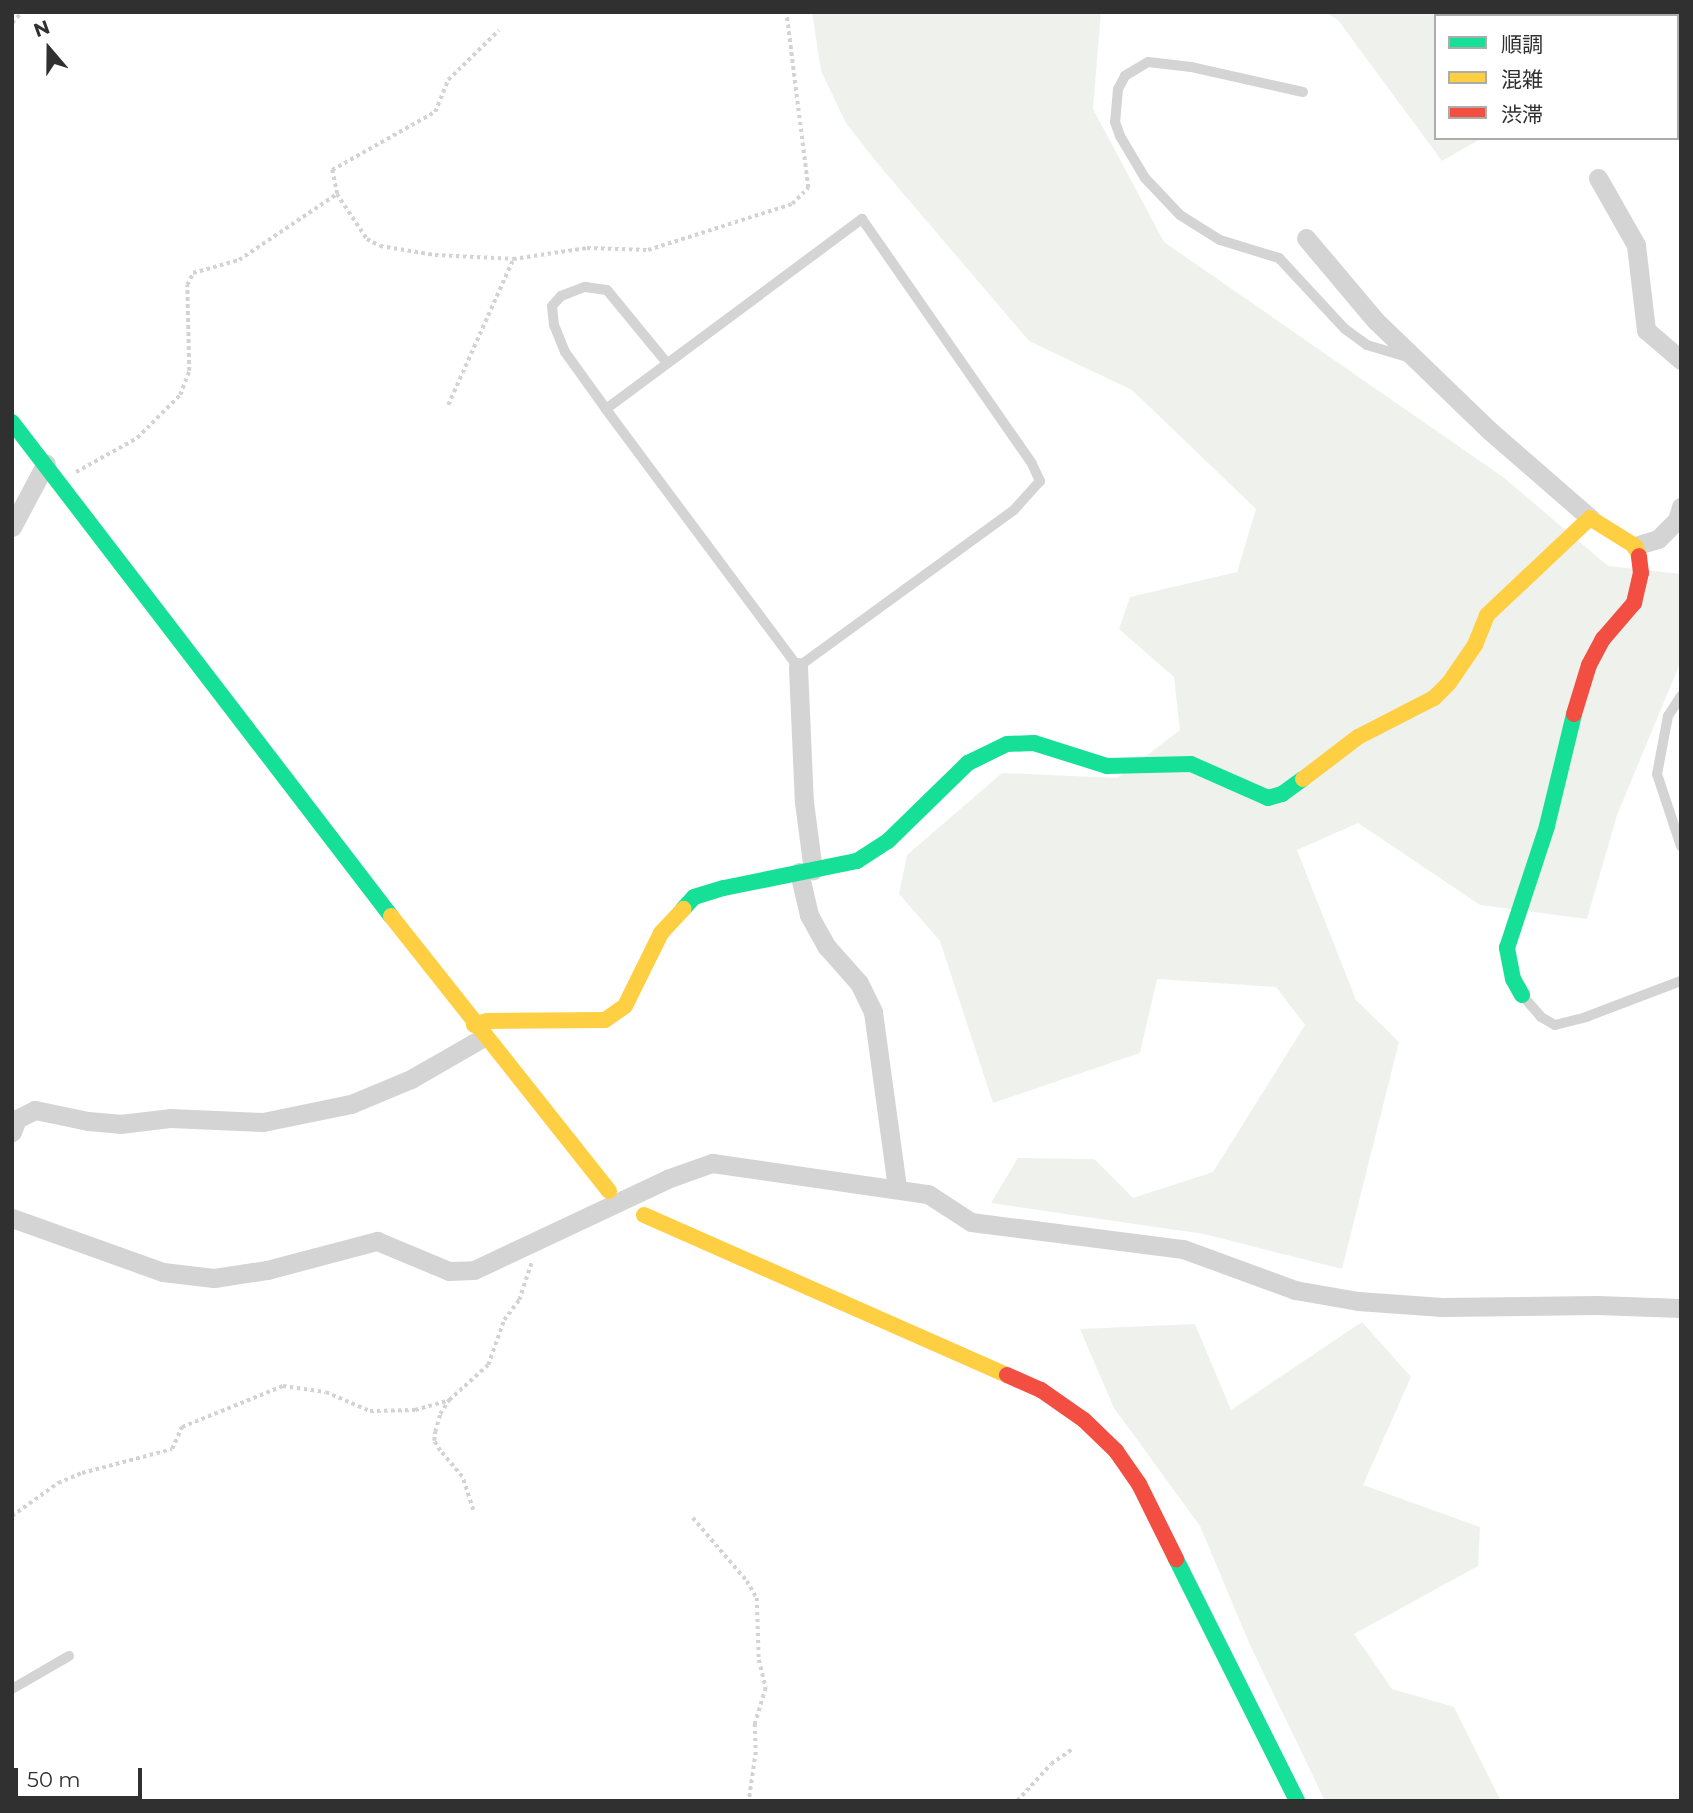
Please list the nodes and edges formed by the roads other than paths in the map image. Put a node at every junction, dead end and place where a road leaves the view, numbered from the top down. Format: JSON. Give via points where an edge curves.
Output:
{"nodes":[{"id":1,"x":1303,"y":92,"type":"dead end"},
{"id":2,"x":1598,"y":178,"type":"dead end"},
{"id":3,"x":1306,"y":238,"type":"dead end"},
{"id":4,"x":1418,"y":360,"type":"junction"},
{"id":5,"x":1681,"y":360,"type":"edge"},
{"id":6,"x":667,"y":363,"type":"junction"},
{"id":7,"x":606,"y":409,"type":"junction"},
{"id":8,"x":12,"y":422,"type":"edge"},
{"id":9,"x":46,"y":463,"type":"junction"},
{"id":10,"x":1681,"y":507,"type":"edge"},
{"id":11,"x":1590,"y":518,"type":"junction"},
{"id":12,"x":12,"y":527,"type":"edge"},
{"id":13,"x":1635,"y":546,"type":"junction"},
{"id":14,"x":798,"y":667,"type":"junction"},
{"id":15,"x":1681,"y":695,"type":"edge"},
{"id":16,"x":1681,"y":846,"type":"edge"},
{"id":17,"x":806,"y":871,"type":"junction"},
{"id":18,"x":1681,"y":981,"type":"edge"},
{"id":19,"x":1522,"y":995,"type":"joint"},
{"id":20,"x":479,"y":1031,"type":"junction"},
{"id":21,"x":12,"y":1132,"type":"edge"},
{"id":22,"x":897,"y":1188,"type":"junction"},
{"id":23,"x":609,"y":1191,"type":"dead end"},
{"id":24,"x":644,"y":1215,"type":"dead end"},
{"id":25,"x":12,"y":1218,"type":"edge"},
{"id":26,"x":1681,"y":1308,"type":"edge"},
{"id":27,"x":69,"y":1656,"type":"dead end"},
{"id":28,"x":12,"y":1689,"type":"edge"},
{"id":29,"x":1297,"y":1801,"type":"edge"}],
"edges":[{"from":1,"to":4,"type":"lane","via":[[1148,62],[1121,83],[1115,121],[1146,178],[1180,215],[1220,240],[1279,258],[1345,329],[1367,345]]},
{"from":2,"to":5,"type":"street","via":[[1636,245],[1646,330]]},
{"from":3,"to":4,"type":"street","via":[[1375,320]]},
{"from":4,"to":11,"type":"street","via":[[1490,431]]},
{"from":6,"to":7,"type":"lane"},
{"from":6,"to":7,"type":"lane","via":[[607,290],[585,287],[561,296],[552,306],[554,326],[565,352]]},
{"from":6,"to":14,"type":"lane","via":[[862,219],[1040,481],[1014,510]]},
{"from":7,"to":14,"type":"lane"},
{"from":8,"to":9,"type":"street"},
{"from":9,"to":12,"type":"street"},
{"from":9,"to":20,"type":"street"},
{"from":10,"to":13,"type":"street","via":[[1677,520],[1658,539]]},
{"from":11,"to":13,"type":"street"},
{"from":11,"to":17,"type":"street","via":[[1487,615],[1475,645],[1434,698],[1358,737],[1282,794],[1268,798],[1191,764],[1107,766],[1034,743],[1007,744],[968,763],[873,853]]},
{"from":13,"to":19,"type":"street","via":[[1641,573],[1633,603],[1603,639],[1589,665],[1565,741],[1547,827],[1507,948],[1513,979]]},
{"from":14,"to":17,"type":"street"},
{"from":15,"to":16,"type":"lane","via":[[1668,716],[1657,775]]},
{"from":17,"to":20,"type":"street","via":[[694,897],[662,933],[625,1006],[606,1020],[487,1021]]},
{"from":17,"to":22,"type":"street","via":[[809,915],[827,947],[859,983],[873,1012]]},
{"from":18,"to":19,"type":"lane","via":[[1555,1025]]},
{"from":20,"to":21,"type":"street","via":[[411,1079],[351,1104],[263,1122],[170,1118],[121,1124],[35,1110],[18,1119]]},
{"from":20,"to":23,"type":"street"},
{"from":22,"to":25,"type":"street","via":[[712,1163],[667,1179],[474,1270],[449,1271],[377,1241],[267,1270],[215,1278],[163,1272]]},
{"from":22,"to":26,"type":"street","via":[[928,1194],[971,1222],[1183,1249],[1295,1290],[1358,1301],[1442,1307]]},
{"from":24,"to":29,"type":"street","via":[[1029,1385],[1084,1420],[1116,1451],[1163,1528]]},
{"from":27,"to":28,"type":"lane"}]}
